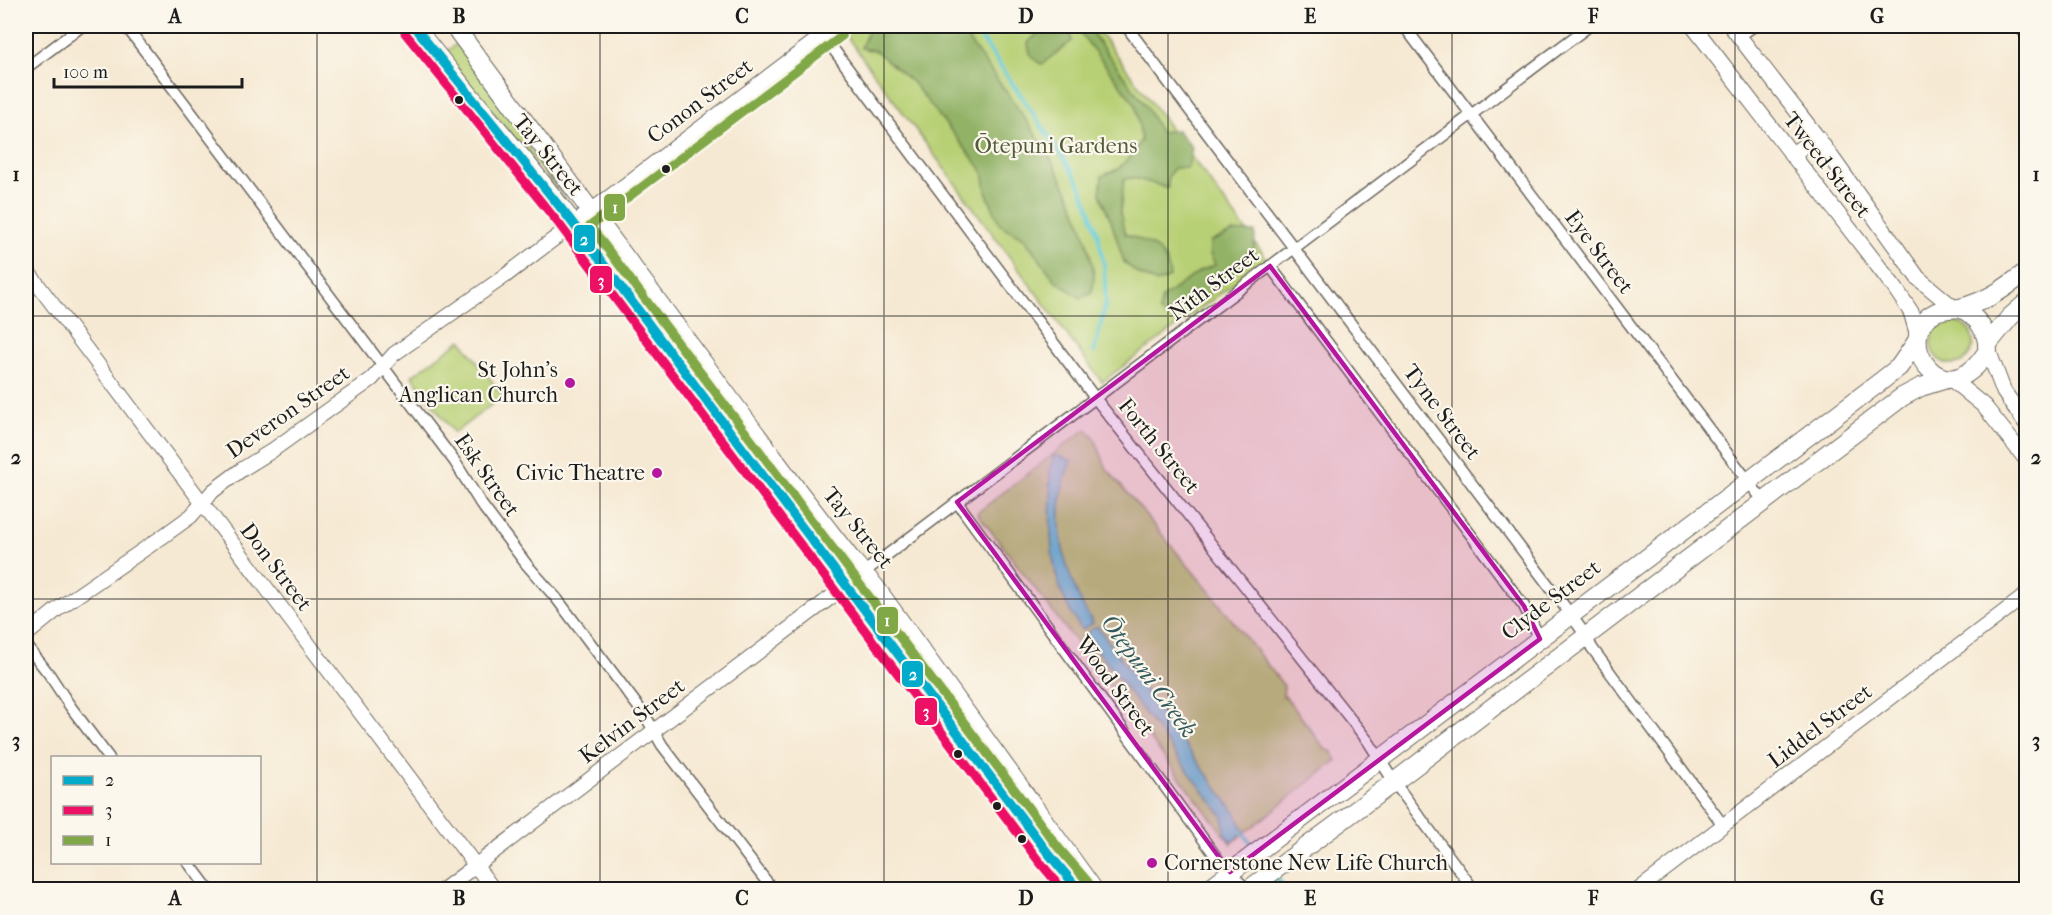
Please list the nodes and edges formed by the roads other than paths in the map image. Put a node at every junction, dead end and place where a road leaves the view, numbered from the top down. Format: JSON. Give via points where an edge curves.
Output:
{"nodes":[{"id":1,"x":82,"y":26,"type":"edge"},
{"id":2,"x":126,"y":26,"type":"edge"},
{"id":3,"x":414,"y":26,"type":"edge"},
{"id":4,"x":454,"y":26,"type":"edge"},
{"id":5,"x":835,"y":26,"type":"edge"},
{"id":6,"x":1126,"y":26,"type":"edge"},
{"id":7,"x":1404,"y":26,"type":"edge"},
{"id":8,"x":1589,"y":26,"type":"edge"},
{"id":9,"x":1693,"y":26,"type":"edge"},
{"id":10,"x":1754,"y":26,"type":"edge"},
{"id":11,"x":2019,"y":26,"type":"edge"},
{"id":12,"x":819,"y":30,"type":"edge"},
{"id":13,"x":1735,"y":31,"type":"edge"},
{"id":14,"x":2026,"y":35,"type":"edge"},
{"id":15,"x":26,"y":68,"type":"edge"},
{"id":16,"x":1471,"y":114,"type":"junction"},
{"id":17,"x":1817,"y":137,"type":"junction"},
{"id":18,"x":1791,"y":155,"type":"junction"},
{"id":19,"x":591,"y":210,"type":"junction"},
{"id":20,"x":573,"y":224,"type":"junction"},
{"id":21,"x":1294,"y":248,"type":"junction"},
{"id":22,"x":1270,"y":266,"type":"junction"},
{"id":23,"x":26,"y":269,"type":"edge"},
{"id":24,"x":2026,"y":272,"type":"edge"},
{"id":25,"x":2026,"y":303,"type":"edge"},
{"id":26,"x":1957,"y":308,"type":"junction"},
{"id":27,"x":1917,"y":338,"type":"junction"},
{"id":28,"x":1988,"y":348,"type":"junction"},
{"id":29,"x":383,"y":366,"type":"junction"},
{"id":30,"x":1949,"y":379,"type":"junction"},
{"id":31,"x":1095,"y":398,"type":"junction"},
{"id":32,"x":2026,"y":423,"type":"edge"},
{"id":33,"x":2026,"y":459,"type":"edge"},
{"id":34,"x":1749,"y":482,"type":"junction"},
{"id":35,"x":957,"y":502,"type":"junction"},
{"id":36,"x":1764,"y":502,"type":"junction"},
{"id":37,"x":201,"y":503,"type":"junction"},
{"id":38,"x":863,"y":573,"type":"junction"},
{"id":39,"x":847,"y":585,"type":"junction"},
{"id":40,"x":2026,"y":595,"type":"edge"},
{"id":41,"x":1571,"y":615,"type":"junction"},
{"id":42,"x":26,"y":635,"type":"edge"},
{"id":43,"x":1586,"y":636,"type":"junction"},
{"id":44,"x":1540,"y":639,"type":"junction"},
{"id":45,"x":26,"y":645,"type":"edge"},
{"id":46,"x":654,"y":731,"type":"junction"},
{"id":47,"x":108,"y":756,"type":"edge"},
{"id":48,"x":1381,"y":759,"type":"junction"},
{"id":49,"x":1394,"y":782,"type":"junction"},
{"id":50,"x":1723,"y":825,"type":"junction"},
{"id":51,"x":1054,"y":847,"type":"junction"},
{"id":52,"x":190,"y":864,"type":"edge"},
{"id":53,"x":476,"y":865,"type":"junction"},
{"id":54,"x":1230,"y":872,"type":"junction"},
{"id":55,"x":1257,"y":882,"type":"edge"},
{"id":56,"x":209,"y":890,"type":"edge"},
{"id":57,"x":443,"y":890,"type":"edge"},
{"id":58,"x":494,"y":890,"type":"edge"},
{"id":59,"x":773,"y":890,"type":"edge"},
{"id":60,"x":1073,"y":890,"type":"edge"},
{"id":61,"x":1079,"y":890,"type":"edge"},
{"id":62,"x":1094,"y":890,"type":"edge"},
{"id":63,"x":1102,"y":890,"type":"edge"},
{"id":64,"x":1207,"y":890,"type":"edge"},
{"id":65,"x":1474,"y":890,"type":"edge"},
{"id":66,"x":1638,"y":890,"type":"edge"}],
"edges":[{"from":1,"to":15,"type":"street"},
{"from":2,"to":29,"type":"street","name":"Esk Street"},
{"from":3,"to":20,"type":"highway","name":"Tay Street"},
{"from":4,"to":19,"type":"highway","name":"Tay Street"},
{"from":5,"to":12,"type":"street","name":"Conon Street"},
{"from":6,"to":21,"type":"street","name":"Tyne Street"},
{"from":7,"to":16,"type":"street","name":"Eye Street"},
{"from":8,"to":16,"type":"street","name":"Nith Street"},
{"from":9,"to":18,"type":"main road","name":"Tweed Street"},
{"from":10,"to":13,"type":"street"},
{"from":11,"to":14,"type":"street"},
{"from":12,"to":19,"type":"street","name":"Conon Street"},
{"from":12,"to":31,"type":"street","name":"Forth Street"},
{"from":13,"to":17,"type":"main road","name":"Tweed Street"},
{"from":16,"to":21,"type":"street","name":"Nith Street"},
{"from":16,"to":34,"type":"street","name":"Eye Street"},
{"from":17,"to":18,"type":"main road"},
{"from":17,"to":26,"type":"main road","name":"Tweed Street","via":[[1918,278]]},
{"from":18,"to":27,"type":"main road","name":"Tweed Street","via":[[1903,300],[1911,312]]},
{"from":19,"to":20,"type":"street","name":"Conon Street"},
{"from":19,"to":38,"type":"highway","name":"Tay Street"},
{"from":20,"to":29,"type":"street","name":"Deveron Street","via":[[398,351]]},
{"from":20,"to":39,"type":"highway","name":"Tay Street"},
{"from":21,"to":22,"type":"street","name":"Nith Street"},
{"from":21,"to":41,"type":"street","name":"Tyne Street"},
{"from":22,"to":31,"type":"street","name":"Nith Street"},
{"from":22,"to":44,"type":"street","via":[[1524,606]]},
{"from":23,"to":37,"type":"street","name":"Don Street"},
{"from":24,"to":26,"type":"highway","name":"Clyde Street","via":[[1994,296]]},
{"from":25,"to":28,"type":"highway","via":[[2010,317]]},
{"from":26,"to":27,"type":"highway","name":"Clyde Street","via":[[1931,315]]},
{"from":26,"to":28,"type":"highway","via":[[1983,327]]},
{"from":27,"to":30,"type":"highway","via":[[1921,359],[1927,367]]},
{"from":27,"to":34,"type":"highway","name":"Clyde Street","via":[[1906,358],[1889,375]]},
{"from":28,"to":30,"type":"highway","via":[[1976,368]]},
{"from":28,"to":32,"type":"main road","via":[[2004,392]]},
{"from":29,"to":37,"type":"street","name":"Deveron Street","via":[[372,379],[241,470]]},
{"from":29,"to":46,"type":"street","name":"Esk Street","via":[[455,462],[481,504]]},
{"from":30,"to":33,"type":"main road","via":[[1984,406]]},
{"from":30,"to":36,"type":"highway","via":[[1902,397]]},
{"from":31,"to":35,"type":"street","name":"Nith Street"},
{"from":31,"to":48,"type":"street","name":"Forth Street"},
{"from":34,"to":36,"type":"street","name":"Eye Street"},
{"from":34,"to":41,"type":"highway","name":"Clyde Street"},
{"from":35,"to":38,"type":"street","name":"Nith Street"},
{"from":35,"to":54,"type":"street","name":"Wood Street"},
{"from":36,"to":43,"type":"highway"},
{"from":37,"to":42,"type":"street","name":"Deveron Street","via":[[191,516]]},
{"from":37,"to":53,"type":"street","name":"Don Street"},
{"from":38,"to":39,"type":"street","name":"Kelvin Street"},
{"from":38,"to":51,"type":"highway","name":"Tay Street","via":[[973,725]]},
{"from":39,"to":46,"type":"street","name":"Kelvin Street"},
{"from":39,"to":51,"type":"highway","name":"Tay Street"},
{"from":40,"to":50,"type":"street","name":"Liddel Street"},
{"from":41,"to":43,"type":"street","name":"Tyne Street"},
{"from":41,"to":44,"type":"highway","name":"Clyde Street"},
{"from":43,"to":49,"type":"highway"},
{"from":43,"to":50,"type":"street","name":"Tyne Street"},
{"from":44,"to":48,"type":"highway","name":"Clyde Street"},
{"from":45,"to":47,"type":"street"},
{"from":46,"to":53,"type":"street","name":"Kelvin Street"},
{"from":46,"to":59,"type":"street","name":"Esk Street"},
{"from":48,"to":49,"type":"street","name":"Forth Street"},
{"from":48,"to":54,"type":"highway","name":"Clyde Street"},
{"from":49,"to":55,"type":"highway"},
{"from":49,"to":65,"type":"street","name":"Forth Street"},
{"from":50,"to":66,"type":"street","name":"Liddel Street"},
{"from":51,"to":60,"type":"highway"},
{"from":51,"to":61,"type":"highway","name":"Tay Street"},
{"from":51,"to":62,"type":"highway","name":"Tay Street"},
{"from":51,"to":63,"type":"highway"},
{"from":52,"to":56,"type":"street"},
{"from":53,"to":57,"type":"street","name":"Kelvin Street"},
{"from":53,"to":58,"type":"street","name":"Don Street"},
{"from":54,"to":55,"type":"street","name":"Wood Street"},
{"from":54,"to":64,"type":"highway","name":"Clyde Street"}]}
